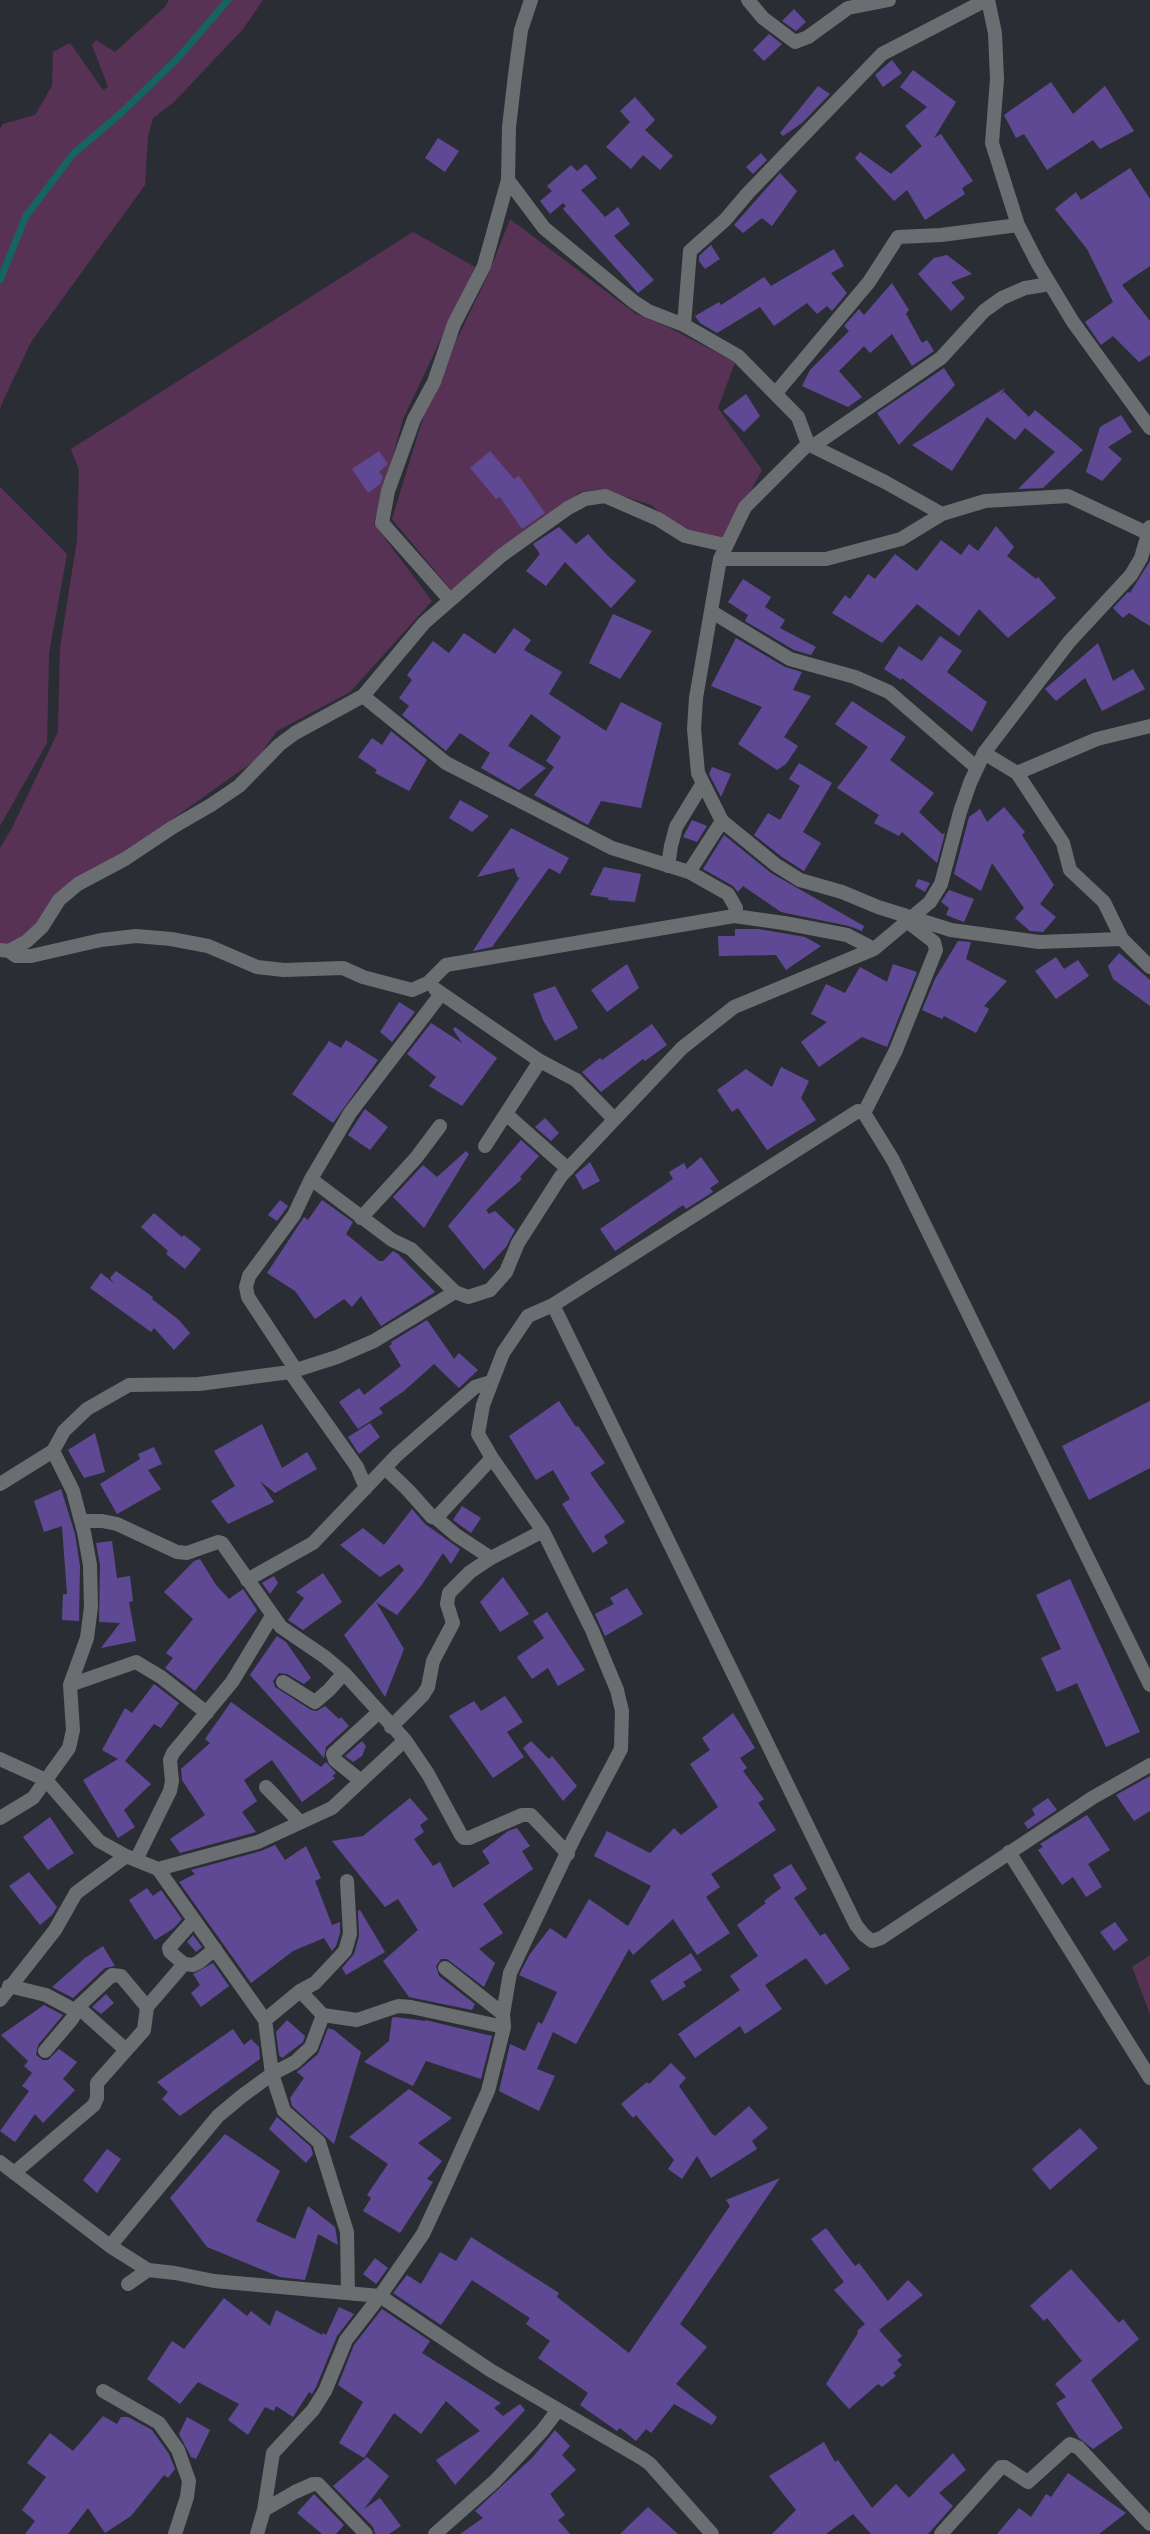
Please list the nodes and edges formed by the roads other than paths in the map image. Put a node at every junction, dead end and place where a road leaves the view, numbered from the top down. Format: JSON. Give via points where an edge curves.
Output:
{"nodes":[{"id":1,"x":531,"y":0,"type":"edge"},
{"id":2,"x":748,"y":0,"type":"edge"},
{"id":3,"x":889,"y":0,"type":"edge"},
{"id":4,"x":987,"y":0,"type":"edge"},
{"id":5,"x":508,"y":180,"type":"junction"},
{"id":6,"x":1018,"y":225,"type":"junction"},
{"id":7,"x":1050,"y":284,"type":"junction"},
{"id":8,"x":684,"y":325,"type":"junction"},
{"id":9,"x":775,"y":394,"type":"junction"},
{"id":10,"x":1150,"y":428,"type":"edge"},
{"id":11,"x":810,"y":445,"type":"junction"},
{"id":12,"x":942,"y":514,"type":"junction"},
{"id":13,"x":1149,"y":530,"type":"edge"},
{"id":14,"x":723,"y":552,"type":"junction"},
{"id":15,"x":450,"y":600,"type":"junction"},
{"id":16,"x":712,"y":612,"type":"junction"},
{"id":17,"x":363,"y":696,"type":"junction"},
{"id":18,"x":1150,"y":726,"type":"edge"},
{"id":19,"x":984,"y":753,"type":"junction"},
{"id":20,"x":977,"y":768,"type":"junction"},
{"id":21,"x":1017,"y":773,"type":"junction"},
{"id":22,"x":703,"y":783,"type":"junction"},
{"id":23,"x":722,"y":821,"type":"junction"},
{"id":24,"x":668,"y":866,"type":"junction"},
{"id":25,"x":689,"y":872,"type":"junction"},
{"id":26,"x":734,"y":916,"type":"junction"},
{"id":27,"x":911,"y":920,"type":"junction"},
{"id":28,"x":1122,"y":939,"type":"junction"},
{"id":29,"x":874,"y":949,"type":"junction"},
{"id":30,"x":4,"y":951,"type":"edge"},
{"id":31,"x":1150,"y":967,"type":"edge"},
{"id":32,"x":428,"y":983,"type":"junction"},
{"id":33,"x":440,"y":994,"type":"junction"},
{"id":34,"x":540,"y":1061,"type":"junction"},
{"id":35,"x":864,"y":1112,"type":"junction"},
{"id":36,"x":506,"y":1114,"type":"junction"},
{"id":37,"x":614,"y":1119,"type":"junction"},
{"id":38,"x":440,"y":1126,"type":"dead end"},
{"id":39,"x":485,"y":1146,"type":"dead end"},
{"id":40,"x":568,"y":1168,"type":"junction"},
{"id":41,"x":311,"y":1179,"type":"junction"},
{"id":42,"x":361,"y":1218,"type":"junction"},
{"id":43,"x":455,"y":1292,"type":"junction"},
{"id":44,"x":553,"y":1305,"type":"junction"},
{"id":45,"x":293,"y":1371,"type":"junction"},
{"id":46,"x":491,"y":1382,"type":"junction"},
{"id":47,"x":53,"y":1451,"type":"junction"},
{"id":48,"x":492,"y":1458,"type":"junction"},
{"id":49,"x":385,"y":1468,"type":"junction"},
{"id":50,"x":0,"y":1483,"type":"edge"},
{"id":51,"x":366,"y":1488,"type":"junction"},
{"id":52,"x":436,"y":1518,"type":"junction"},
{"id":53,"x":81,"y":1521,"type":"junction"},
{"id":54,"x":543,"y":1531,"type":"junction"},
{"id":55,"x":491,"y":1558,"type":"junction"},
{"id":56,"x":247,"y":1580,"type":"junction"},
{"id":57,"x":272,"y":1616,"type":"junction"},
{"id":58,"x":344,"y":1673,"type":"junction"},
{"id":59,"x":283,"y":1682,"type":"dead end"},
{"id":60,"x":70,"y":1685,"type":"junction"},
{"id":61,"x":1150,"y":1685,"type":"edge"},
{"id":62,"x":207,"y":1713,"type":"junction"},
{"id":63,"x":378,"y":1713,"type":"junction"},
{"id":64,"x":391,"y":1727,"type":"junction"},
{"id":65,"x":405,"y":1740,"type":"junction"},
{"id":66,"x":0,"y":1759,"type":"edge"},
{"id":67,"x":1150,"y":1765,"type":"edge"},
{"id":68,"x":46,"y":1780,"type":"junction"},
{"id":69,"x":361,"y":1781,"type":"junction"},
{"id":70,"x":266,"y":1787,"type":"dead end"},
{"id":71,"x":0,"y":1818,"type":"edge"},
{"id":72,"x":299,"y":1821,"type":"junction"},
{"id":73,"x":1009,"y":1852,"type":"junction"},
{"id":74,"x":568,"y":1854,"type":"junction"},
{"id":75,"x":131,"y":1858,"type":"junction"},
{"id":76,"x":158,"y":1869,"type":"junction"},
{"id":77,"x":347,"y":1881,"type":"dead end"},
{"id":78,"x":193,"y":1920,"type":"junction"},
{"id":79,"x":215,"y":1949,"type":"junction"},
{"id":80,"x":184,"y":1964,"type":"junction"},
{"id":81,"x":445,"y":1968,"type":"dead end"},
{"id":82,"x":9,"y":1986,"type":"junction"},
{"id":83,"x":300,"y":1991,"type":"junction"},
{"id":84,"x":0,"y":2000,"type":"edge"},
{"id":85,"x":147,"y":2007,"type":"junction"},
{"id":86,"x":77,"y":2009,"type":"junction"},
{"id":87,"x":323,"y":2015,"type":"junction"},
{"id":88,"x":265,"y":2020,"type":"junction"},
{"id":89,"x":503,"y":2020,"type":"junction"},
{"id":90,"x":126,"y":2049,"type":"junction"},
{"id":91,"x":45,"y":2051,"type":"dead end"},
{"id":92,"x":272,"y":2074,"type":"junction"},
{"id":93,"x":1150,"y":2078,"type":"edge"},
{"id":94,"x":0,"y":2162,"type":"edge"},
{"id":95,"x":14,"y":2172,"type":"junction"},
{"id":96,"x":110,"y":2246,"type":"junction"},
{"id":97,"x":148,"y":2270,"type":"junction"},
{"id":98,"x":128,"y":2284,"type":"dead end"},
{"id":99,"x":348,"y":2293,"type":"junction"},
{"id":100,"x":380,"y":2296,"type":"junction"},
{"id":101,"x":103,"y":2391,"type":"dead end"},
{"id":102,"x":558,"y":2410,"type":"junction"},
{"id":103,"x":264,"y":2510,"type":"junction"},
{"id":104,"x":1150,"y":2524,"type":"edge"},
{"id":105,"x":176,"y":2534,"type":"edge"},
{"id":106,"x":257,"y":2534,"type":"edge"},
{"id":107,"x":366,"y":2534,"type":"edge"},
{"id":108,"x":435,"y":2534,"type":"edge"},
{"id":109,"x":712,"y":2534,"type":"edge"},
{"id":110,"x":941,"y":2534,"type":"edge"}],
"edges":[{"from":1,"to":5,"type":"street","via":[[521,30],[515,75]]},
{"from":2,"to":3,"type":"street","via":[[795,42],[849,8]]},
{"from":4,"to":6,"type":"street","via":[[996,33],[992,143]]},
{"from":4,"to":8,"type":"street","via":[[883,54],[726,220],[690,251]]},
{"from":5,"to":8,"type":"street","via":[[544,228],[588,266],[648,311]]},
{"from":5,"to":15,"type":"street","via":[[484,266],[414,419],[388,491],[382,523]]},
{"from":6,"to":7,"type":"street"},
{"from":6,"to":9,"type":"street","via":[[898,237],[869,282]]},
{"from":7,"to":10,"type":"street"},
{"from":7,"to":11,"type":"street","via":[[1002,298],[941,358]]},
{"from":8,"to":9,"type":"street","via":[[738,356]]},
{"from":9,"to":11,"type":"street","via":[[798,417]]},
{"from":11,"to":12,"type":"street"},
{"from":11,"to":14,"type":"street","via":[[745,507]]},
{"from":12,"to":13,"type":"street","via":[[985,501],[1068,496]]},
{"from":12,"to":14,"type":"street","via":[[901,539],[826,559]]},
{"from":13,"to":19,"type":"street","via":[[1131,575],[1069,642]]},
{"from":14,"to":15,"type":"street","via":[[605,496],[585,499],[502,555]]},
{"from":14,"to":16,"type":"street"},
{"from":15,"to":17,"type":"street","via":[[424,623]]},
{"from":16,"to":20,"type":"street","via":[[790,659],[890,692]]},
{"from":16,"to":22,"type":"street","via":[[696,698],[698,773]]},
{"from":17,"to":24,"type":"street","via":[[446,764],[612,848]]},
{"from":17,"to":30,"type":"street","via":[[295,733],[239,786],[211,805],[78,884],[27,941]]},
{"from":18,"to":21,"type":"street","via":[[1097,739]]},
{"from":19,"to":20,"type":"street"},
{"from":19,"to":21,"type":"street"},
{"from":20,"to":27,"type":"street","via":[[941,884]]},
{"from":21,"to":28,"type":"street","via":[[1063,843],[1070,870],[1104,902]]},
{"from":22,"to":23,"type":"street"},
{"from":22,"to":24,"type":"street","via":[[676,827]]},
{"from":23,"to":25,"type":"street"},
{"from":23,"to":27,"type":"street","via":[[800,880]]},
{"from":24,"to":25,"type":"street"},
{"from":25,"to":26,"type":"street","via":[[728,894],[736,908]]},
{"from":26,"to":29,"type":"street","via":[[847,935]]},
{"from":26,"to":32,"type":"street","via":[[446,965]]},
{"from":27,"to":28,"type":"street","via":[[1048,943]]},
{"from":27,"to":29,"type":"street"},
{"from":27,"to":35,"type":"street","via":[[934,942],[936,950],[896,1050]]},
{"from":28,"to":31,"type":"street"},
{"from":29,"to":37,"type":"street","via":[[734,1007],[682,1048]]},
{"from":30,"to":32,"type":"street","via":[[31,956],[136,936],[208,946],[257,967],[343,968],[412,990]]},
{"from":32,"to":33,"type":"street"},
{"from":33,"to":34,"type":"street"},
{"from":33,"to":41,"type":"street","via":[[350,1113]]},
{"from":34,"to":36,"type":"street"},
{"from":34,"to":37,"type":"street","via":[[584,1087]]},
{"from":35,"to":44,"type":"street","via":[[858,1111]]},
{"from":35,"to":61,"type":"street","via":[[893,1160]]},
{"from":36,"to":39,"type":"street"},
{"from":36,"to":40,"type":"street"},
{"from":37,"to":40,"type":"street"},
{"from":38,"to":42,"type":"street"},
{"from":40,"to":43,"type":"street","via":[[518,1242],[499,1282],[478,1295]]},
{"from":41,"to":42,"type":"street"},
{"from":41,"to":45,"type":"street","via":[[294,1215],[249,1276],[246,1287]]},
{"from":42,"to":43,"type":"street","via":[[411,1249]]},
{"from":43,"to":45,"type":"street","via":[[374,1341]]},
{"from":44,"to":46,"type":"street","via":[[528,1316],[503,1353]]},
{"from":44,"to":73,"type":"street","via":[[864,1935],[872,1941],[881,1938]]},
{"from":45,"to":47,"type":"street","via":[[200,1384],[129,1385],[87,1409],[64,1431]]},
{"from":45,"to":51,"type":"street"},
{"from":46,"to":48,"type":"street","via":[[478,1434]]},
{"from":46,"to":49,"type":"street","via":[[461,1398]]},
{"from":47,"to":50,"type":"street"},
{"from":47,"to":53,"type":"street","via":[[73,1491]]},
{"from":48,"to":52,"type":"street"},
{"from":48,"to":54,"type":"street"},
{"from":49,"to":51,"type":"street"},
{"from":49,"to":52,"type":"street"},
{"from":51,"to":56,"type":"street","via":[[313,1543]]},
{"from":52,"to":55,"type":"street"},
{"from":53,"to":56,"type":"street","via":[[117,1524],[177,1552],[222,1543]]},
{"from":53,"to":60,"type":"street","via":[[90,1566],[91,1607],[88,1638]]},
{"from":54,"to":55,"type":"street"},
{"from":54,"to":74,"type":"street","via":[[592,1630],[622,1711],[621,1749]]},
{"from":55,"to":64,"type":"street","via":[[449,1593],[453,1623],[433,1661],[428,1687]]},
{"from":56,"to":57,"type":"street"},
{"from":57,"to":58,"type":"street"},
{"from":57,"to":62,"type":"street","via":[[233,1682]]},
{"from":58,"to":59,"type":"street","via":[[315,1702]]},
{"from":58,"to":63,"type":"street"},
{"from":60,"to":62,"type":"street","via":[[136,1662]]},
{"from":60,"to":68,"type":"street","via":[[72,1740]]},
{"from":62,"to":75,"type":"street","via":[[170,1760],[170,1791]]},
{"from":63,"to":64,"type":"street"},
{"from":63,"to":69,"type":"street","via":[[333,1754]]},
{"from":64,"to":65,"type":"street"},
{"from":65,"to":69,"type":"street"},
{"from":65,"to":74,"type":"street","via":[[464,1839],[531,1815]]},
{"from":66,"to":68,"type":"street"},
{"from":67,"to":73,"type":"street"},
{"from":68,"to":71,"type":"street","via":[[33,1798]]},
{"from":68,"to":75,"type":"street","via":[[99,1841]]},
{"from":69,"to":72,"type":"street","via":[[332,1808]]},
{"from":70,"to":72,"type":"street"},
{"from":72,"to":76,"type":"street","via":[[258,1842]]},
{"from":73,"to":93,"type":"street"},
{"from":74,"to":89,"type":"street","via":[[510,1973]]},
{"from":75,"to":76,"type":"street"},
{"from":75,"to":82,"type":"street","via":[[76,1893],[55,1930]]},
{"from":76,"to":78,"type":"street"},
{"from":77,"to":83,"type":"street","via":[[350,1934],[345,1951],[315,1983]]},
{"from":78,"to":79,"type":"street"},
{"from":78,"to":80,"type":"street","via":[[169,1948]]},
{"from":79,"to":80,"type":"street","via":[[193,1965]]},
{"from":79,"to":88,"type":"street"},
{"from":80,"to":85,"type":"street"},
{"from":81,"to":89,"type":"street"},
{"from":82,"to":84,"type":"street"},
{"from":82,"to":86,"type":"street"},
{"from":83,"to":87,"type":"street"},
{"from":83,"to":88,"type":"street"},
{"from":85,"to":86,"type":"street","via":[[121,1976],[112,1975]]},
{"from":85,"to":90,"type":"street","via":[[144,2030]]},
{"from":86,"to":90,"type":"street"},
{"from":86,"to":91,"type":"street"},
{"from":87,"to":89,"type":"street","via":[[368,2019],[391,2008],[411,2007]]},
{"from":87,"to":92,"type":"street","via":[[311,2048]]},
{"from":88,"to":92,"type":"street"},
{"from":89,"to":100,"type":"street","via":[[488,2091],[423,2234]]},
{"from":90,"to":95,"type":"street","via":[[97,2083],[94,2105]]},
{"from":92,"to":96,"type":"street","via":[[218,2116]]},
{"from":92,"to":99,"type":"street","via":[[284,2111],[319,2142],[346,2232]]},
{"from":94,"to":95,"type":"street"},
{"from":95,"to":96,"type":"street"},
{"from":96,"to":97,"type":"street"},
{"from":97,"to":98,"type":"street"},
{"from":97,"to":99,"type":"street"},
{"from":99,"to":100,"type":"street"},
{"from":100,"to":102,"type":"street"},
{"from":100,"to":103,"type":"street","via":[[346,2340],[326,2391],[273,2453]]},
{"from":101,"to":105,"type":"street","via":[[159,2423],[178,2450],[189,2481]]},
{"from":102,"to":108,"type":"street","via":[[495,2481]]},
{"from":102,"to":109,"type":"street","via":[[650,2464]]},
{"from":103,"to":106,"type":"street"},
{"from":103,"to":107,"type":"street","via":[[318,2484]]},
{"from":104,"to":110,"type":"street","via":[[1079,2448],[1070,2444],[1028,2482],[1001,2467]]}]}
